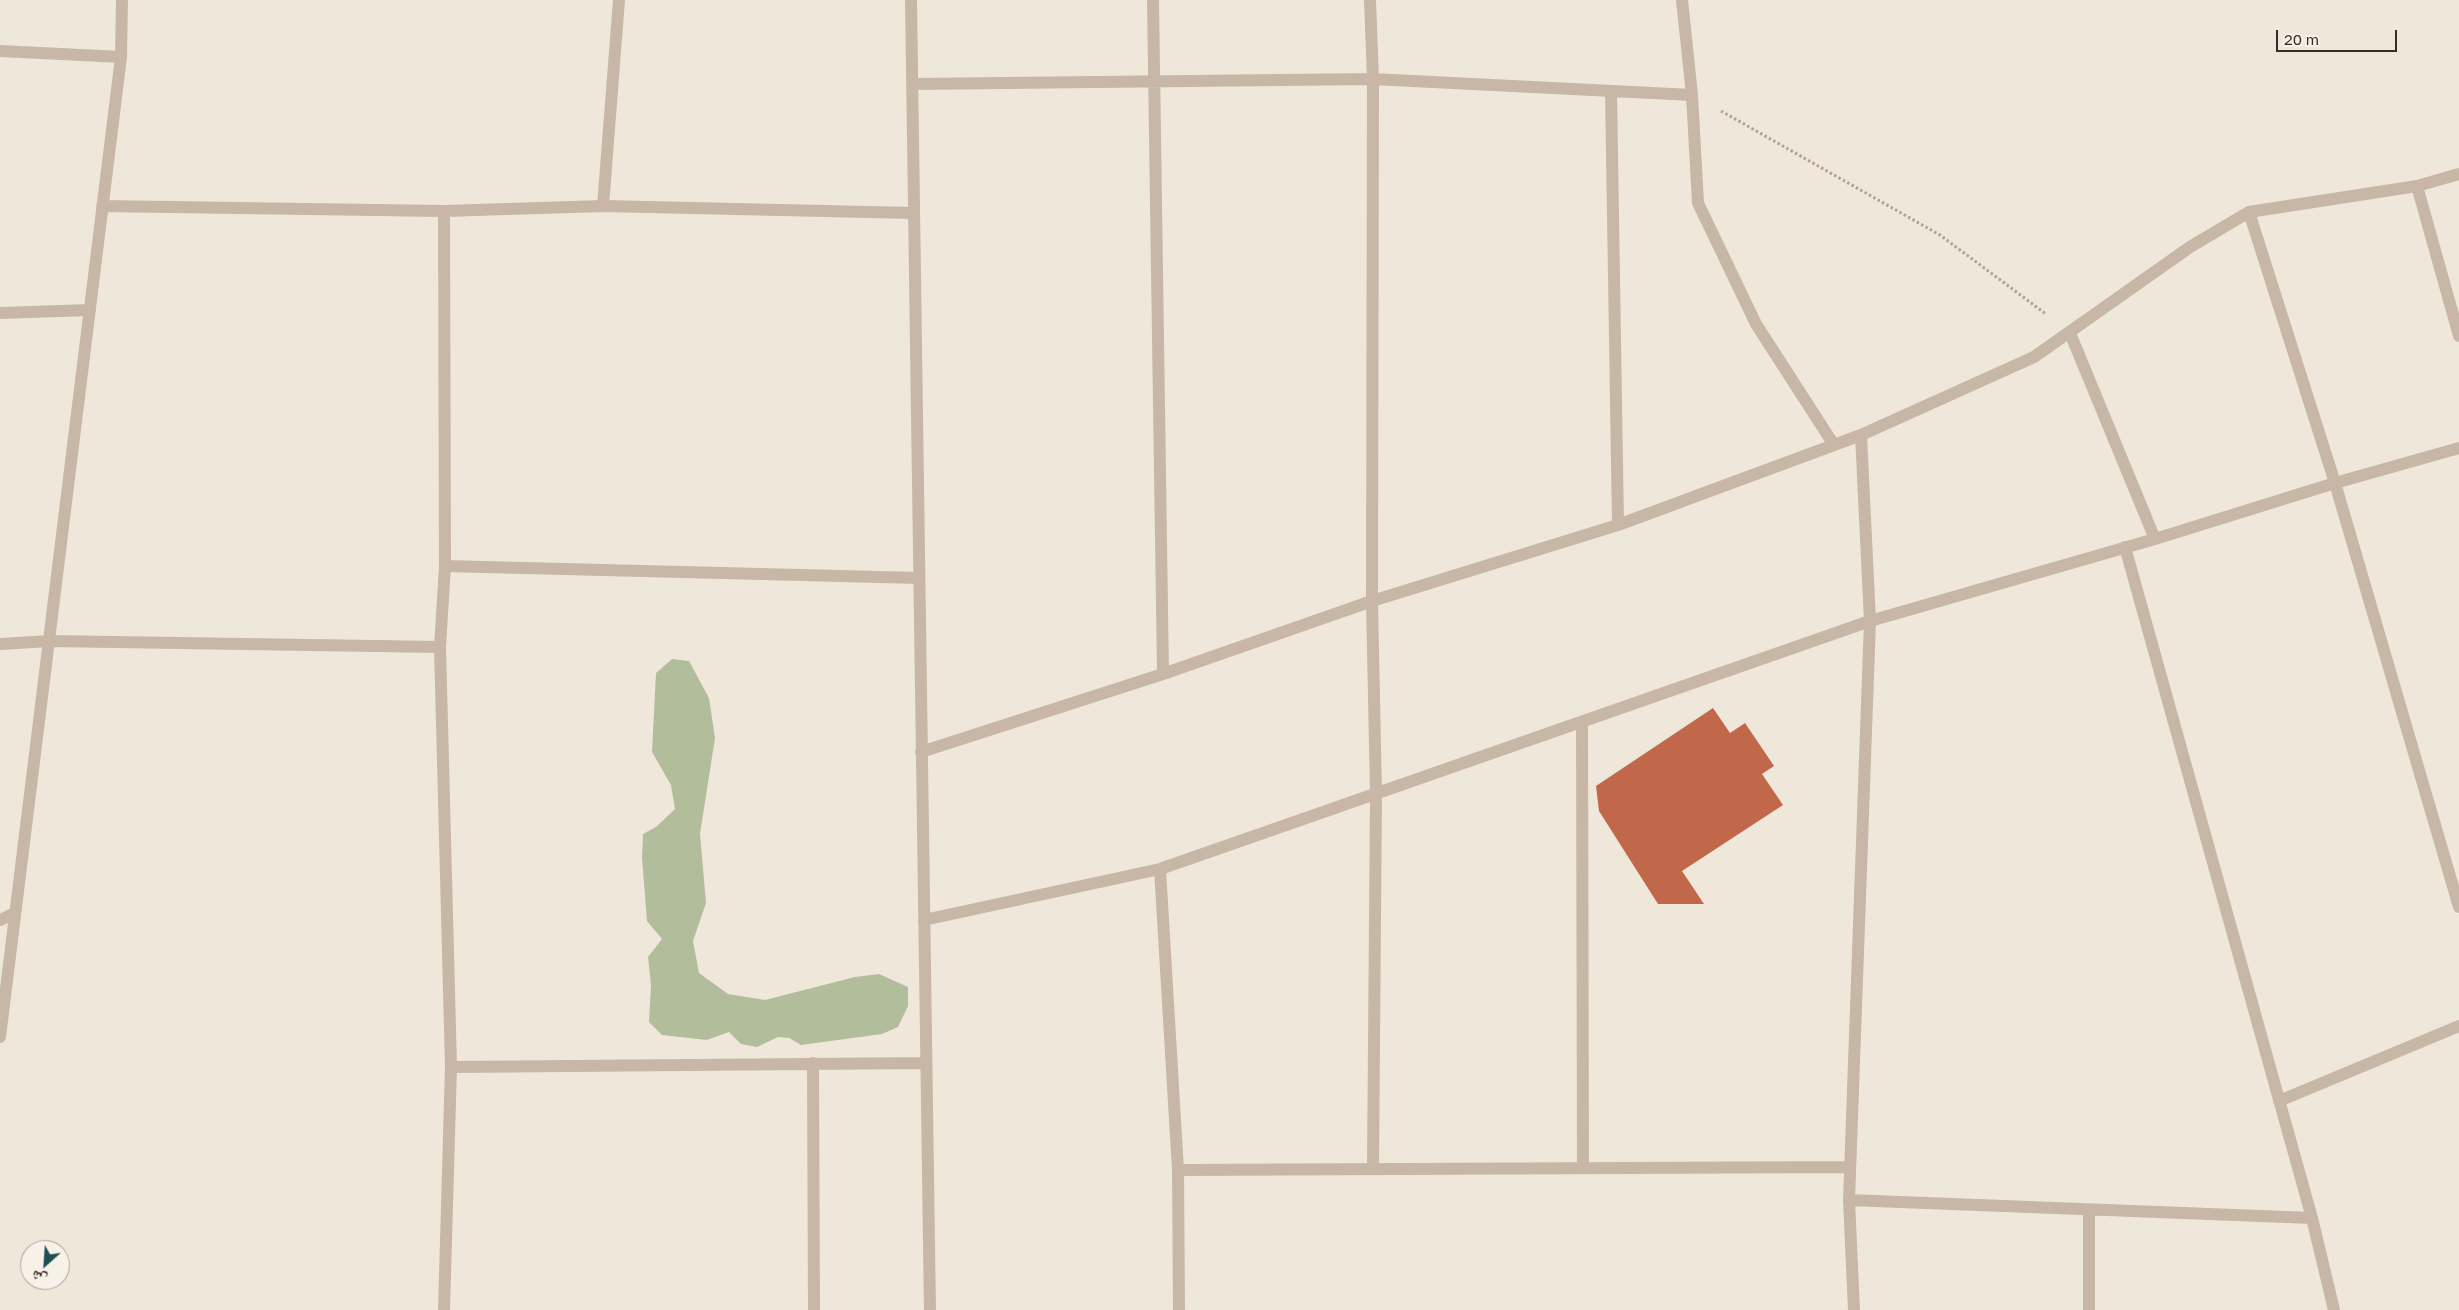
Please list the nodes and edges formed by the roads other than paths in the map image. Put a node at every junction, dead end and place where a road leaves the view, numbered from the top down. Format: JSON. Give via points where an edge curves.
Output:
{"nodes":[{"id":1,"x":122,"y":0,"type":"edge"},
{"id":2,"x":619,"y":0,"type":"edge"},
{"id":3,"x":911,"y":0,"type":"edge"},
{"id":4,"x":1153,"y":0,"type":"edge"},
{"id":5,"x":1370,"y":0,"type":"edge"},
{"id":6,"x":1682,"y":0,"type":"edge"},
{"id":7,"x":0,"y":50,"type":"edge"},
{"id":8,"x":121,"y":57,"type":"junction"},
{"id":9,"x":1373,"y":79,"type":"junction"},
{"id":10,"x":1156,"y":80,"type":"junction"},
{"id":11,"x":912,"y":84,"type":"junction"},
{"id":12,"x":1611,"y":91,"type":"junction"},
{"id":13,"x":1692,"y":95,"type":"junction"},
{"id":14,"x":2459,"y":174,"type":"edge"},
{"id":15,"x":2417,"y":186,"type":"junction"},
{"id":16,"x":102,"y":206,"type":"junction"},
{"id":17,"x":603,"y":206,"type":"junction"},
{"id":18,"x":444,"y":211,"type":"junction"},
{"id":19,"x":2249,"y":212,"type":"junction"},
{"id":20,"x":914,"y":213,"type":"junction"},
{"id":21,"x":90,"y":310,"type":"junction"},
{"id":22,"x":0,"y":314,"type":"edge"},
{"id":23,"x":2070,"y":333,"type":"junction"},
{"id":24,"x":2459,"y":336,"type":"edge"},
{"id":25,"x":1861,"y":435,"type":"junction"},
{"id":26,"x":1834,"y":445,"type":"junction"},
{"id":27,"x":2459,"y":448,"type":"edge"},
{"id":28,"x":2335,"y":483,"type":"junction"},
{"id":29,"x":1618,"y":525,"type":"junction"},
{"id":30,"x":2155,"y":539,"type":"junction"},
{"id":31,"x":2125,"y":547,"type":"junction"},
{"id":32,"x":445,"y":566,"type":"junction"},
{"id":33,"x":919,"y":578,"type":"junction"},
{"id":34,"x":1372,"y":601,"type":"junction"},
{"id":35,"x":1870,"y":621,"type":"junction"},
{"id":36,"x":49,"y":641,"type":"junction"},
{"id":37,"x":0,"y":644,"type":"edge"},
{"id":38,"x":440,"y":647,"type":"junction"},
{"id":39,"x":1163,"y":674,"type":"junction"},
{"id":40,"x":1582,"y":722,"type":"junction"},
{"id":41,"x":921,"y":752,"type":"junction"},
{"id":42,"x":1376,"y":794,"type":"junction"},
{"id":43,"x":1160,"y":869,"type":"junction"},
{"id":44,"x":2459,"y":906,"type":"edge"},
{"id":45,"x":15,"y":913,"type":"junction"},
{"id":46,"x":0,"y":920,"type":"edge"},
{"id":47,"x":924,"y":920,"type":"junction"},
{"id":48,"x":2459,"y":1026,"type":"edge"},
{"id":49,"x":0,"y":1037,"type":"edge"},
{"id":50,"x":926,"y":1063,"type":"junction"},
{"id":51,"x":813,"y":1064,"type":"junction"},
{"id":52,"x":451,"y":1067,"type":"junction"},
{"id":53,"x":2278,"y":1101,"type":"junction"},
{"id":54,"x":1583,"y":1167,"type":"junction"},
{"id":55,"x":1849,"y":1167,"type":"junction"},
{"id":56,"x":1373,"y":1168,"type":"junction"},
{"id":57,"x":1178,"y":1170,"type":"junction"},
{"id":58,"x":1849,"y":1200,"type":"junction"},
{"id":59,"x":2089,"y":1210,"type":"junction"},
{"id":60,"x":2312,"y":1218,"type":"junction"},
{"id":61,"x":444,"y":1310,"type":"edge"},
{"id":62,"x":814,"y":1310,"type":"edge"},
{"id":63,"x":930,"y":1310,"type":"edge"},
{"id":64,"x":1179,"y":1310,"type":"edge"},
{"id":65,"x":1854,"y":1310,"type":"edge"},
{"id":66,"x":2089,"y":1310,"type":"edge"},
{"id":67,"x":2334,"y":1310,"type":"edge"}],
"edges":[{"from":1,"to":8,"type":"street"},
{"from":2,"to":17,"type":"street"},
{"from":3,"to":11,"type":"street"},
{"from":4,"to":10,"type":"street"},
{"from":5,"to":9,"type":"street"},
{"from":6,"to":13,"type":"street"},
{"from":7,"to":8,"type":"street"},
{"from":8,"to":16,"type":"street"},
{"from":9,"to":10,"type":"street"},
{"from":9,"to":12,"type":"street"},
{"from":9,"to":34,"type":"street"},
{"from":10,"to":11,"type":"street"},
{"from":10,"to":39,"type":"street"},
{"from":11,"to":20,"type":"street"},
{"from":12,"to":13,"type":"street"},
{"from":12,"to":29,"type":"street"},
{"from":13,"to":26,"type":"street","via":[[1698,203],[1756,324]]},
{"from":14,"to":15,"type":"street"},
{"from":15,"to":19,"type":"street"},
{"from":15,"to":24,"type":"street"},
{"from":16,"to":18,"type":"street"},
{"from":16,"to":21,"type":"street"},
{"from":17,"to":18,"type":"street"},
{"from":17,"to":20,"type":"street"},
{"from":18,"to":32,"type":"street"},
{"from":19,"to":23,"type":"street","via":[[2190,247]]},
{"from":19,"to":28,"type":"street"},
{"from":20,"to":33,"type":"street"},
{"from":21,"to":22,"type":"street"},
{"from":21,"to":36,"type":"street"},
{"from":23,"to":25,"type":"street","via":[[2034,357]]},
{"from":23,"to":30,"type":"street"},
{"from":25,"to":26,"type":"street"},
{"from":25,"to":35,"type":"street"},
{"from":26,"to":29,"type":"street"},
{"from":27,"to":28,"type":"street"},
{"from":28,"to":30,"type":"street"},
{"from":28,"to":44,"type":"street"},
{"from":29,"to":34,"type":"street"},
{"from":30,"to":31,"type":"street"},
{"from":31,"to":35,"type":"street"},
{"from":31,"to":53,"type":"street"},
{"from":32,"to":33,"type":"street"},
{"from":32,"to":38,"type":"street"},
{"from":33,"to":41,"type":"street"},
{"from":34,"to":39,"type":"street"},
{"from":34,"to":42,"type":"street"},
{"from":35,"to":40,"type":"street"},
{"from":35,"to":55,"type":"street"},
{"from":36,"to":37,"type":"street"},
{"from":36,"to":38,"type":"street"},
{"from":36,"to":45,"type":"street"},
{"from":38,"to":52,"type":"street"},
{"from":39,"to":41,"type":"street"},
{"from":40,"to":42,"type":"street"},
{"from":40,"to":54,"type":"street"},
{"from":41,"to":47,"type":"street"},
{"from":42,"to":43,"type":"street"},
{"from":42,"to":56,"type":"street"},
{"from":43,"to":47,"type":"street"},
{"from":43,"to":57,"type":"street"},
{"from":45,"to":46,"type":"street"},
{"from":45,"to":49,"type":"street"},
{"from":47,"to":50,"type":"street"},
{"from":48,"to":53,"type":"street"},
{"from":50,"to":51,"type":"street"},
{"from":50,"to":63,"type":"street"},
{"from":51,"to":52,"type":"street"},
{"from":51,"to":62,"type":"street"},
{"from":52,"to":61,"type":"street"},
{"from":53,"to":60,"type":"street"},
{"from":54,"to":55,"type":"street"},
{"from":54,"to":56,"type":"street"},
{"from":55,"to":58,"type":"street"},
{"from":56,"to":57,"type":"street"},
{"from":57,"to":64,"type":"street"},
{"from":58,"to":59,"type":"street"},
{"from":58,"to":65,"type":"street"},
{"from":59,"to":60,"type":"street"},
{"from":59,"to":66,"type":"street"},
{"from":60,"to":67,"type":"street"}]}
